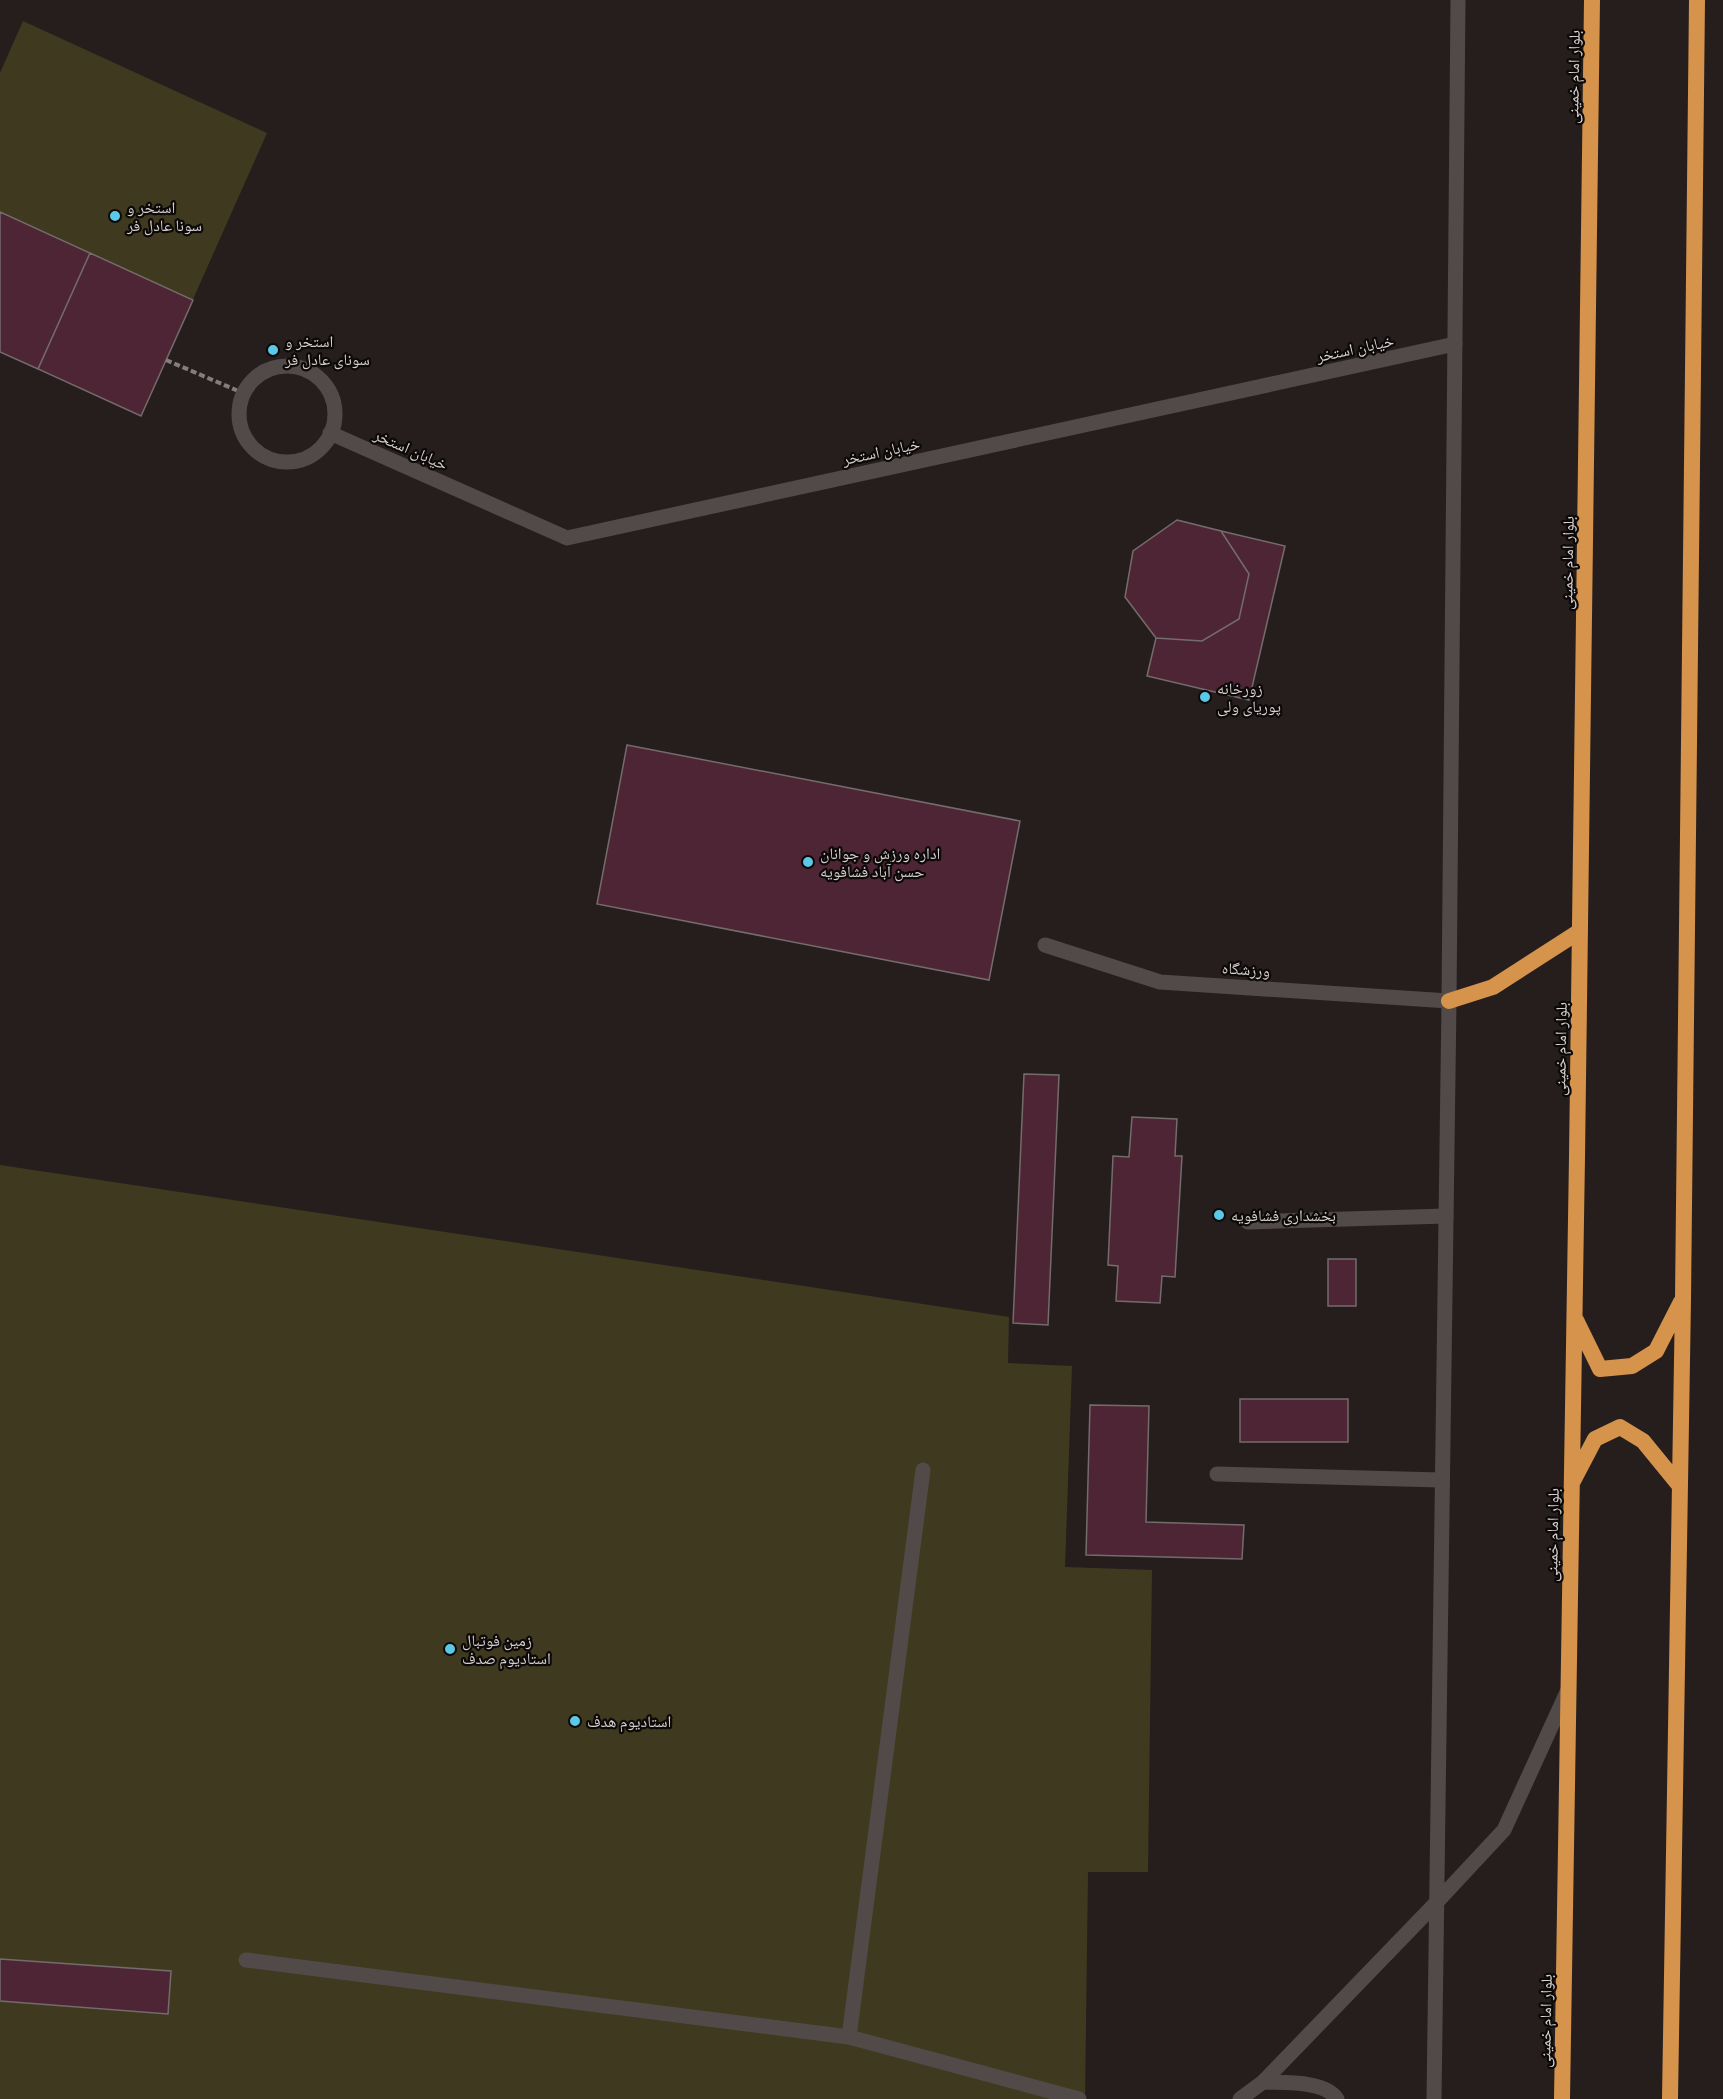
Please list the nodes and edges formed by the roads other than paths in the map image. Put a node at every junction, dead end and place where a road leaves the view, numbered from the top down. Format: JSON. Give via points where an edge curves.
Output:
{"nodes":[{"id":1,"x":1458,"y":0,"type":"edge"},
{"id":2,"x":1592,"y":0,"type":"edge"},
{"id":3,"x":1697,"y":0,"type":"edge"},
{"id":4,"x":1455,"y":344,"type":"junction"},
{"id":5,"x":330,"y":433,"type":"junction"},
{"id":6,"x":1580,"y":931,"type":"junction"},
{"id":7,"x":1045,"y":945,"type":"dead end"},
{"id":8,"x":1449,"y":1001,"type":"junction"},
{"id":9,"x":1446,"y":1216,"type":"junction"},
{"id":10,"x":1248,"y":1222,"type":"dead end"},
{"id":11,"x":1683,"y":1299,"type":"junction"},
{"id":12,"x":1574,"y":1317,"type":"junction"},
{"id":13,"x":923,"y":1470,"type":"dead end"},
{"id":14,"x":1217,"y":1474,"type":"dead end"},
{"id":15,"x":1441,"y":1480,"type":"junction"},
{"id":16,"x":1571,"y":1485,"type":"junction"},
{"id":17,"x":1679,"y":1485,"type":"junction"},
{"id":18,"x":1567,"y":1692,"type":"junction"},
{"id":19,"x":1435,"y":1904,"type":"junction"},
{"id":20,"x":246,"y":1960,"type":"dead end"},
{"id":21,"x":849,"y":2037,"type":"junction"},
{"id":22,"x":1263,"y":2082,"type":"junction"},
{"id":23,"x":1079,"y":2099,"type":"edge"},
{"id":24,"x":1240,"y":2099,"type":"edge"},
{"id":25,"x":1337,"y":2099,"type":"edge"},
{"id":26,"x":1434,"y":2099,"type":"edge"},
{"id":27,"x":1562,"y":2099,"type":"edge"},
{"id":28,"x":1670,"y":2099,"type":"edge"}],
"edges":[{"from":1,"to":4,"type":"street"},
{"from":2,"to":6,"type":"highway","name":"بلوار امام خمینی"},
{"from":3,"to":11,"type":"highway"},
{"from":4,"to":5,"type":"street","name":"خیابان استخر","via":[[567,538]]},
{"from":4,"to":8,"type":"street"},
{"from":5,"to":5,"type":"street","via":[[306,458],[280,462],[267,458],[249,444],[242,430],[239,415],[243,393],[259,375],[274,367],[295,366],[311,372],[329,391],[334,417]]},
{"from":6,"to":8,"type":"highway","via":[[1494,987]]},
{"from":6,"to":12,"type":"highway","name":"بلوار امام خمینی"},
{"from":7,"to":8,"type":"street","name":"ورزشگاه","via":[[1160,982]]},
{"from":8,"to":9,"type":"street"},
{"from":9,"to":10,"type":"street"},
{"from":9,"to":15,"type":"street"},
{"from":11,"to":12,"type":"highway","via":[[1656,1351],[1632,1366],[1600,1369]]},
{"from":11,"to":17,"type":"highway"},
{"from":12,"to":16,"type":"highway","name":"بلوار امام خمینی"},
{"from":13,"to":21,"type":"street"},
{"from":14,"to":15,"type":"street"},
{"from":15,"to":19,"type":"street"},
{"from":16,"to":17,"type":"highway","via":[[1594,1439],[1620,1427],[1643,1441]]},
{"from":16,"to":18,"type":"highway","name":"بلوار امام خمینی"},
{"from":17,"to":28,"type":"highway"},
{"from":18,"to":19,"type":"street","via":[[1504,1830]]},
{"from":18,"to":27,"type":"highway","name":"بلوار امام خمینی"},
{"from":19,"to":22,"type":"street"},
{"from":19,"to":26,"type":"street"},
{"from":20,"to":21,"type":"street"},
{"from":21,"to":23,"type":"street"},
{"from":22,"to":24,"type":"street"},
{"from":22,"to":25,"type":"street","via":[[1311,2084],[1334,2093]]}]}
